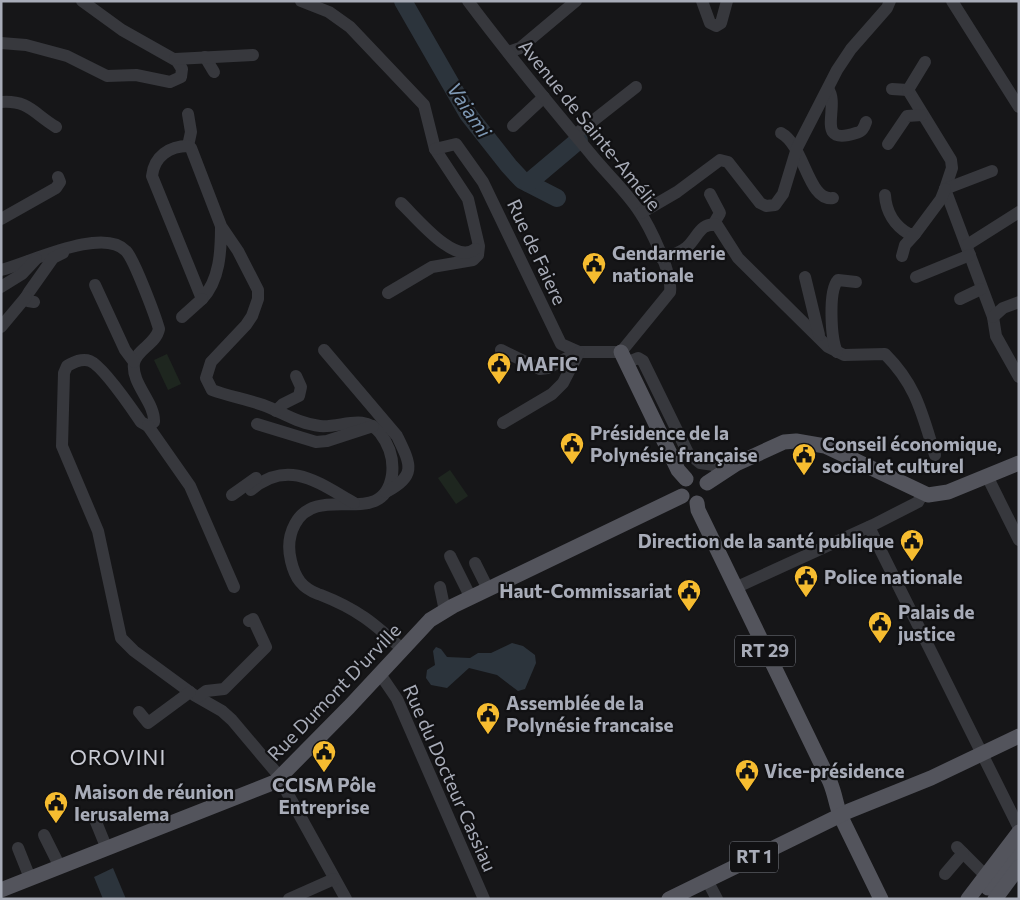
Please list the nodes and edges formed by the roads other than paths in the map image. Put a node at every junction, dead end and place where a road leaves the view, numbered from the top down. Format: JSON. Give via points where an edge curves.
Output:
{"nodes":[{"id":1,"x":82,"y":1,"type":"edge"},
{"id":2,"x":301,"y":1,"type":"edge"},
{"id":3,"x":468,"y":1,"type":"edge"},
{"id":4,"x":576,"y":1,"type":"edge"},
{"id":5,"x":702,"y":1,"type":"edge"},
{"id":6,"x":727,"y":1,"type":"edge"},
{"id":7,"x":880,"y":1,"type":"edge"},
{"id":8,"x":890,"y":1,"type":"edge"},
{"id":9,"x":952,"y":1,"type":"edge"},
{"id":10,"x":877,"y":20,"type":"junction"},
{"id":11,"x":1,"y":43,"type":"edge"},
{"id":12,"x":508,"y":52,"type":"junction"},
{"id":13,"x":253,"y":55,"type":"dead end"},
{"id":14,"x":205,"y":57,"type":"junction"},
{"id":15,"x":175,"y":60,"type":"junction"},
{"id":16,"x":925,"y":62,"type":"dead end"},
{"id":17,"x":214,"y":72,"type":"dead end"},
{"id":18,"x":636,"y":87,"type":"dead end"},
{"id":19,"x":828,"y":89,"type":"junction"},
{"id":20,"x":892,"y":89,"type":"dead end"},
{"id":21,"x":908,"y":90,"type":"junction"},
{"id":22,"x":544,"y":97,"type":"junction"},
{"id":23,"x":1,"y":102,"type":"edge"},
{"id":24,"x":1019,"y":107,"type":"edge"},
{"id":25,"x":188,"y":114,"type":"dead end"},
{"id":26,"x":922,"y":115,"type":"junction"},
{"id":27,"x":866,"y":122,"type":"dead end"},
{"id":28,"x":514,"y":126,"type":"dead end"},
{"id":29,"x":56,"y":127,"type":"dead end"},
{"id":30,"x":781,"y":133,"type":"dead end"},
{"id":31,"x":575,"y":135,"type":"junction"},
{"id":32,"x":888,"y":144,"type":"dead end"},
{"id":33,"x":188,"y":146,"type":"junction"},
{"id":34,"x":797,"y":148,"type":"junction"},
{"id":35,"x":435,"y":149,"type":"junction"},
{"id":36,"x":992,"y":171,"type":"dead end"},
{"id":37,"x":58,"y":176,"type":"dead end"},
{"id":38,"x":945,"y":189,"type":"junction"},
{"id":39,"x":710,"y":194,"type":"dead end"},
{"id":40,"x":885,"y":195,"type":"dead end"},
{"id":41,"x":833,"y":198,"type":"dead end"},
{"id":42,"x":401,"y":203,"type":"dead end"},
{"id":43,"x":1019,"y":212,"type":"edge"},
{"id":44,"x":640,"y":213,"type":"junction"},
{"id":45,"x":1,"y":220,"type":"edge"},
{"id":46,"x":713,"y":225,"type":"junction"},
{"id":47,"x":221,"y":226,"type":"junction"},
{"id":48,"x":932,"y":226,"type":"dead end"},
{"id":49,"x":915,"y":234,"type":"junction"},
{"id":50,"x":479,"y":246,"type":"junction"},
{"id":51,"x":74,"y":247,"type":"junction"},
{"id":52,"x":969,"y":250,"type":"junction"},
{"id":53,"x":902,"y":256,"type":"dead end"},
{"id":54,"x":37,"y":258,"type":"junction"},
{"id":55,"x":661,"y":258,"type":"junction"},
{"id":56,"x":1,"y":270,"type":"edge"},
{"id":57,"x":805,"y":277,"type":"dead end"},
{"id":58,"x":916,"y":277,"type":"dead end"},
{"id":59,"x":856,"y":282,"type":"dead end"},
{"id":60,"x":95,"y":284,"type":"dead end"},
{"id":61,"x":1,"y":287,"type":"edge"},
{"id":62,"x":981,"y":289,"type":"junction"},
{"id":63,"x":388,"y":293,"type":"dead end"},
{"id":64,"x":202,"y":299,"type":"junction"},
{"id":65,"x":960,"y":299,"type":"dead end"},
{"id":66,"x":1019,"y":302,"type":"edge"},
{"id":67,"x":182,"y":317,"type":"dead end"},
{"id":68,"x":993,"y":317,"type":"junction"},
{"id":69,"x":1,"y":327,"type":"edge"},
{"id":70,"x":819,"y":338,"type":"junction"},
{"id":71,"x":324,"y":350,"type":"dead end"},
{"id":72,"x":502,"y":350,"type":"dead end"},
{"id":73,"x":579,"y":352,"type":"junction"},
{"id":74,"x":837,"y":352,"type":"junction"},
{"id":75,"x":624,"y":357,"type":"junction"},
{"id":76,"x":134,"y":362,"type":"junction"},
{"id":77,"x":1018,"y":375,"type":"edge"},
{"id":78,"x":296,"y":376,"type":"dead end"},
{"id":79,"x":276,"y":411,"type":"junction"},
{"id":80,"x":676,"y":418,"type":"junction"},
{"id":81,"x":503,"y":423,"type":"dead end"},
{"id":82,"x":257,"y":424,"type":"dead end"},
{"id":83,"x":148,"y":426,"type":"junction"},
{"id":84,"x":373,"y":426,"type":"junction"},
{"id":85,"x":657,"y":426,"type":"junction"},
{"id":86,"x":935,"y":455,"type":"dead end"},
{"id":87,"x":1019,"y":463,"type":"edge"},
{"id":88,"x":721,"y":474,"type":"junction"},
{"id":89,"x":273,"y":476,"type":"junction"},
{"id":90,"x":987,"y":476,"type":"junction"},
{"id":91,"x":686,"y":479,"type":"junction"},
{"id":92,"x":707,"y":483,"type":"junction"},
{"id":93,"x":251,"y":490,"type":"dead end"},
{"id":94,"x":386,"y":492,"type":"junction"},
{"id":95,"x":923,"y":493,"type":"junction"},
{"id":96,"x":232,"y":495,"type":"dead end"},
{"id":97,"x":682,"y":496,"type":"junction"},
{"id":98,"x":697,"y":504,"type":"junction"},
{"id":99,"x":358,"y":506,"type":"junction"},
{"id":100,"x":869,"y":527,"type":"junction"},
{"id":101,"x":1019,"y":540,"type":"edge"},
{"id":102,"x":450,"y":556,"type":"dead end"},
{"id":103,"x":475,"y":563,"type":"dead end"},
{"id":104,"x":234,"y":587,"type":"dead end"},
{"id":105,"x":440,"y":587,"type":"dead end"},
{"id":106,"x":735,"y":588,"type":"junction"},
{"id":107,"x":488,"y":589,"type":"junction"},
{"id":108,"x":471,"y":598,"type":"junction"},
{"id":109,"x":445,"y":611,"type":"junction"},
{"id":110,"x":249,"y":621,"type":"dead end"},
{"id":111,"x":403,"y":650,"type":"junction"},
{"id":112,"x":380,"y":674,"type":"junction"},
{"id":113,"x":194,"y":695,"type":"junction"},
{"id":114,"x":139,"y":712,"type":"dead end"},
{"id":115,"x":1019,"y":736,"type":"edge"},
{"id":116,"x":982,"y":754,"type":"junction"},
{"id":117,"x":278,"y":778,"type":"junction"},
{"id":118,"x":844,"y":813,"type":"junction"},
{"id":119,"x":96,"y":822,"type":"dead end"},
{"id":120,"x":1019,"y":828,"type":"edge"},
{"id":121,"x":1019,"y":832,"type":"edge"},
{"id":122,"x":44,"y":835,"type":"dead end"},
{"id":123,"x":18,"y":848,"type":"dead end"},
{"id":124,"x":1019,"y":848,"type":"edge"},
{"id":125,"x":107,"y":849,"type":"junction"},
{"id":126,"x":60,"y":867,"type":"junction"},
{"id":127,"x":1019,"y":867,"type":"edge"},
{"id":128,"x":944,"y":874,"type":"dead end"},
{"id":129,"x":985,"y":875,"type":"junction"},
{"id":130,"x":30,"y":878,"type":"junction"},
{"id":131,"x":1019,"y":878,"type":"edge"},
{"id":132,"x":332,"y":879,"type":"junction"},
{"id":133,"x":707,"y":880,"type":"junction"},
{"id":134,"x":1,"y":890,"type":"edge"},
{"id":135,"x":289,"y":899,"type":"edge"},
{"id":136,"x":346,"y":899,"type":"edge"},
{"id":137,"x":484,"y":899,"type":"edge"},
{"id":138,"x":669,"y":899,"type":"edge"},
{"id":139,"x":717,"y":899,"type":"edge"},
{"id":140,"x":880,"y":899,"type":"edge"},
{"id":141,"x":890,"y":899,"type":"edge"},
{"id":142,"x":968,"y":899,"type":"edge"},
{"id":143,"x":980,"y":899,"type":"edge"},
{"id":144,"x":995,"y":899,"type":"edge"},
{"id":145,"x":1003,"y":899,"type":"edge"}],
"edges":[{"from":1,"to":15,"type":"street","via":[[122,30]]},
{"from":2,"to":35,"type":"street","via":[[329,12],[350,27],[424,105]]},
{"from":3,"to":12,"type":"street","name":"Avenue de Sainte-Amélie"},
{"from":4,"to":12,"type":"street","via":[[520,48]]},
{"from":5,"to":6,"type":"street","via":[[710,23],[716,26],[721,23]]},
{"from":7,"to":10,"type":"street"},
{"from":8,"to":10,"type":"street"},
{"from":9,"to":24,"type":"street"},
{"from":10,"to":19,"type":"street","via":[[843,60]]},
{"from":11,"to":15,"type":"street","via":[[26,45],[67,56],[107,76],[136,75],[170,82],[181,77],[182,69]]},
{"from":12,"to":22,"type":"street","name":"Avenue de Sainte-Amélie"},
{"from":13,"to":14,"type":"street"},
{"from":14,"to":15,"type":"street"},
{"from":14,"to":17,"type":"street"},
{"from":16,"to":21,"type":"street"},
{"from":18,"to":31,"type":"street"},
{"from":19,"to":27,"type":"street","via":[[833,101],[830,130],[842,135],[857,133],[864,129]]},
{"from":19,"to":34,"type":"street"},
{"from":20,"to":21,"type":"street"},
{"from":21,"to":26,"type":"street"},
{"from":22,"to":28,"type":"street"},
{"from":22,"to":31,"type":"street","name":"Avenue de Sainte-Amélie"},
{"from":23,"to":29,"type":"street","via":[[25,104]]},
{"from":25,"to":33,"type":"street","via":[[191,132]]},
{"from":26,"to":32,"type":"street","via":[[907,116]]},
{"from":26,"to":38,"type":"street","via":[[951,160],[952,168]]},
{"from":30,"to":34,"type":"street","via":[[790,138]]},
{"from":31,"to":44,"type":"street","name":"Avenue de Sainte-Amélie"},
{"from":33,"to":47,"type":"street"},
{"from":33,"to":64,"type":"street","via":[[174,147],[165,153],[153,168],[152,176]]},
{"from":34,"to":41,"type":"street","via":[[811,184],[818,193],[828,199]]},
{"from":34,"to":44,"type":"street","via":[[784,194],[775,206],[760,203],[728,162],[720,160],[677,192]]},
{"from":35,"to":50,"type":"street","via":[[468,199]]},
{"from":35,"to":73,"type":"street","name":"Rue de Faiere","via":[[456,144],[478,174],[555,334],[562,344]]},
{"from":36,"to":38,"type":"street"},
{"from":37,"to":45,"type":"street","via":[[60,182],[56,188]]},
{"from":38,"to":48,"type":"street","via":[[944,210]]},
{"from":38,"to":49,"type":"street"},
{"from":38,"to":52,"type":"street"},
{"from":39,"to":46,"type":"street","via":[[720,213]]},
{"from":40,"to":49,"type":"street","via":[[896,223],[909,234]]},
{"from":42,"to":50,"type":"street","via":[[450,249],[460,254],[470,253]]},
{"from":43,"to":52,"type":"street"},
{"from":44,"to":55,"type":"street","name":"Avenue de Sainte-Amélie"},
{"from":46,"to":55,"type":"street","via":[[702,228],[687,248]]},
{"from":46,"to":70,"type":"street","via":[[717,225],[738,258],[755,277]]},
{"from":47,"to":64,"type":"street","via":[[221,251],[216,271],[210,291]]},
{"from":47,"to":79,"type":"street","via":[[254,281],[258,299],[246,325],[211,362],[206,378],[212,390]]},
{"from":49,"to":53,"type":"street","via":[[905,244]]},
{"from":50,"to":63,"type":"street","via":[[478,255],[473,260],[432,267]]},
{"from":51,"to":54,"type":"street"},
{"from":51,"to":69,"type":"street","via":[[53,258],[30,299]]},
{"from":51,"to":76,"type":"street","via":[[112,242],[130,256],[159,329],[155,339]]},
{"from":52,"to":58,"type":"street"},
{"from":52,"to":62,"type":"street"},
{"from":54,"to":56,"type":"street"},
{"from":54,"to":61,"type":"street","via":[[22,274]]},
{"from":55,"to":75,"type":"street","name":"Avenue de Sainte-Amélie","via":[[669,278],[670,292]]},
{"from":57,"to":70,"type":"street"},
{"from":59,"to":74,"type":"street","via":[[838,280],[834,285],[832,304]]},
{"from":60,"to":76,"type":"street","via":[[125,350]]},
{"from":62,"to":65,"type":"street"},
{"from":62,"to":68,"type":"street"},
{"from":64,"to":67,"type":"street"},
{"from":66,"to":68,"type":"street","via":[[1003,308]]},
{"from":68,"to":77,"type":"street","via":[[996,336]]},
{"from":70,"to":74,"type":"street"},
{"from":71,"to":94,"type":"street","via":[[397,436],[403,449],[407,476],[401,484]]},
{"from":72,"to":73,"type":"street","via":[[540,370]]},
{"from":73,"to":75,"type":"street"},
{"from":73,"to":81,"type":"street","via":[[563,383],[552,394]]},
{"from":74,"to":86,"type":"street","via":[[844,355],[885,354],[898,367],[909,381]]},
{"from":75,"to":80,"type":"street","via":[[643,361]]},
{"from":75,"to":85,"type":"main road"},
{"from":76,"to":83,"type":"street","via":[[155,416],[154,422]]},
{"from":78,"to":79,"type":"street","via":[[301,387],[299,396]]},
{"from":79,"to":84,"type":"street","via":[[311,425],[360,422]]},
{"from":80,"to":85,"type":"street"},
{"from":80,"to":88,"type":"street","via":[[691,458],[714,465]]},
{"from":82,"to":84,"type":"street","via":[[316,442],[327,442]]},
{"from":83,"to":104,"type":"street","via":[[190,486]]},
{"from":83,"to":113,"type":"street","via":[[141,422],[91,361],[81,360],[67,366],[64,373],[62,446],[98,531],[120,638]]},
{"from":84,"to":94,"type":"street","via":[[385,440],[393,461],[391,484]]},
{"from":85,"to":91,"type":"main road","via":[[678,470]]},
{"from":87,"to":90,"type":"main road"},
{"from":88,"to":92,"type":"main road"},
{"from":88,"to":95,"type":"main road","via":[[784,442],[801,441],[824,446]]},
{"from":89,"to":93,"type":"street"},
{"from":89,"to":96,"type":"street","via":[[258,476]]},
{"from":89,"to":99,"type":"street","via":[[299,475]]},
{"from":90,"to":95,"type":"main road","via":[[940,494]]},
{"from":90,"to":101,"type":"street"},
{"from":91,"to":92,"type":"main road","via":[[697,476]]},
{"from":91,"to":97,"type":"main road","via":[[681,487]]},
{"from":92,"to":98,"type":"main road","via":[[708,495]]},
{"from":94,"to":99,"type":"street","via":[[375,502]]},
{"from":95,"to":100,"type":"street","via":[[918,502]]},
{"from":97,"to":98,"type":"main road"},
{"from":97,"to":107,"type":"main road","name":"Rue Dumont D'urville"},
{"from":98,"to":106,"type":"main road","number":"RT 29"},
{"from":99,"to":111,"type":"street","via":[[319,505],[303,512],[292,529],[289,553],[293,568],[303,587],[362,614]]},
{"from":100,"to":106,"type":"street"},
{"from":100,"to":116,"type":"street"},
{"from":102,"to":108,"type":"street"},
{"from":103,"to":107,"type":"street"},
{"from":105,"to":109,"type":"street"},
{"from":106,"to":118,"type":"main road","number":"RT 29","via":[[836,797],[844,801]]},
{"from":107,"to":108,"type":"main road","name":"Rue Dumont D'urville"},
{"from":108,"to":109,"type":"main road","name":"Rue Dumont D'urville"},
{"from":109,"to":111,"type":"main road","name":"Rue Dumont D'urville","via":[[430,620]]},
{"from":110,"to":113,"type":"street","via":[[253,619],[266,646],[224,689]]},
{"from":111,"to":112,"type":"main road","name":"Rue Dumont D'urville"},
{"from":112,"to":117,"type":"main road","name":"Rue Dumont D'urville"},
{"from":112,"to":137,"type":"street","name":"Rue du Docteur Cassiau","via":[[397,699]]},
{"from":113,"to":114,"type":"street","via":[[148,723]]},
{"from":113,"to":117,"type":"street","via":[[232,720]]},
{"from":115,"to":116,"type":"main road","number":"RT 1"},
{"from":116,"to":118,"type":"main road","number":"RT 1"},
{"from":116,"to":120,"type":"street"},
{"from":117,"to":125,"type":"main road","name":"Rue Dumont D'urville"},
{"from":117,"to":132,"type":"street"},
{"from":118,"to":133,"type":"main road","number":"RT 1"},
{"from":118,"to":140,"type":"main road","number":"RT 29"},
{"from":118,"to":141,"type":"main road","number":"RT 29"},
{"from":119,"to":125,"type":"street"},
{"from":121,"to":129,"type":"main road"},
{"from":122,"to":126,"type":"street"},
{"from":123,"to":130,"type":"street"},
{"from":124,"to":143,"type":"main road"},
{"from":125,"to":126,"type":"main road","name":"Rue Dumont D'urville"},
{"from":126,"to":130,"type":"main road","name":"Rue Dumont D'urville"},
{"from":127,"to":144,"type":"main road"},
{"from":128,"to":129,"type":"street","via":[[960,850]]},
{"from":129,"to":142,"type":"main road"},
{"from":130,"to":134,"type":"main road","name":"Rue Dumont D'urville"},
{"from":131,"to":145,"type":"main road"},
{"from":132,"to":135,"type":"street"},
{"from":132,"to":136,"type":"street"},
{"from":133,"to":138,"type":"main road","number":"RT 1"},
{"from":133,"to":139,"type":"street"}]}
